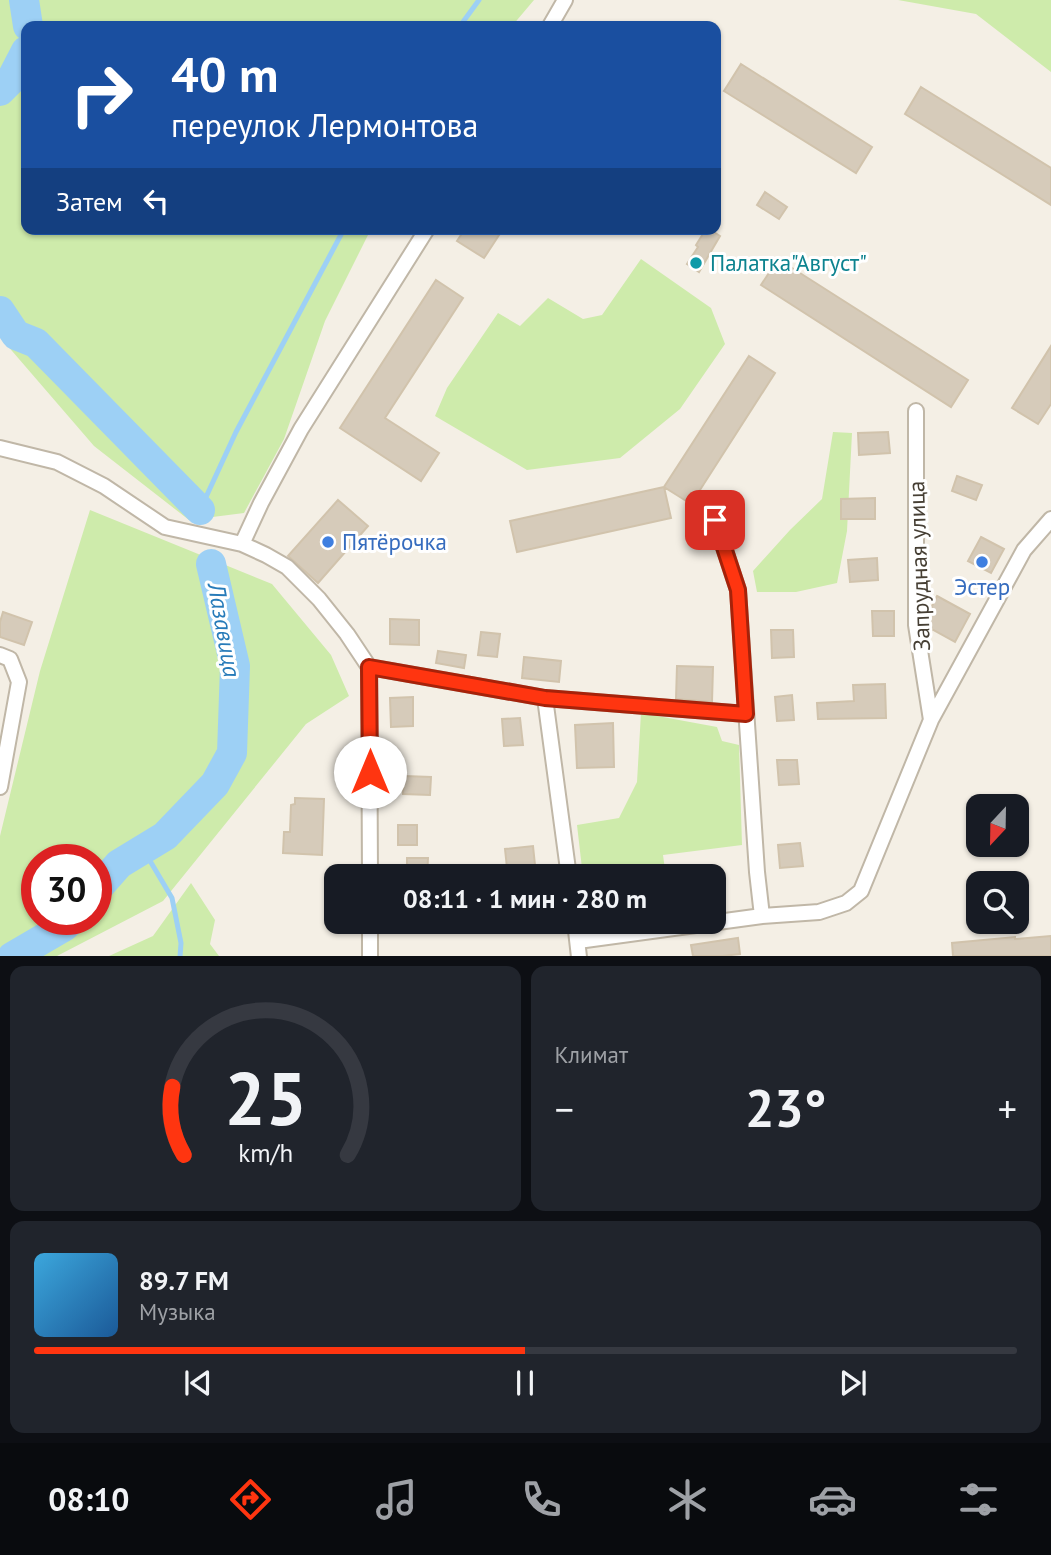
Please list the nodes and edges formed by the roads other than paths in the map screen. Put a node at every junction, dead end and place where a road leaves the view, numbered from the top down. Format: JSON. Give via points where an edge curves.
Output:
{"nodes":[{"id":1,"x":565,"y":0,"type":"edge"},
{"id":2,"x":553,"y":21,"type":"edge"},
{"id":3,"x":423,"y":235,"type":"edge"},
{"id":4,"x":916,"y":411,"type":"dead end"},
{"id":5,"x":0,"y":448,"type":"edge"},
{"id":6,"x":1051,"y":519,"type":"edge"},
{"id":7,"x":715,"y":520,"type":"dead end"},
{"id":8,"x":242,"y":544,"type":"junction"},
{"id":9,"x":0,"y":655,"type":"edge"},
{"id":10,"x":369,"y":667,"type":"junction"},
{"id":11,"x":545,"y":698,"type":"junction"},
{"id":12,"x":746,"y":714,"type":"junction"},
{"id":13,"x":931,"y":720,"type":"junction"},
{"id":14,"x":0,"y":787,"type":"edge"},
{"id":15,"x":370,"y":864,"type":"edge"},
{"id":16,"x":567,"y":864,"type":"edge"},
{"id":17,"x":762,"y":916,"type":"junction"},
{"id":18,"x":370,"y":934,"type":"edge"},
{"id":19,"x":577,"y":934,"type":"edge"},
{"id":20,"x":578,"y":941,"type":"junction"},
{"id":21,"x":370,"y":956,"type":"edge"},
{"id":22,"x":579,"y":956,"type":"edge"}],
"edges":[{"from":1,"to":2,"type":"street"},
{"from":3,"to":8,"type":"street","via":[[301,429]]},
{"from":4,"to":13,"type":"street","name":"Запрудная улица","via":[[916,625]]},
{"from":5,"to":8,"type":"street","via":[[57,462],[104,486],[165,527]]},
{"from":6,"to":13,"type":"street","via":[[1024,550]]},
{"from":7,"to":12,"type":"street","via":[[738,590]]},
{"from":8,"to":10,"type":"street","via":[[286,568],[311,591]]},
{"from":9,"to":14,"type":"street","via":[[10,659],[19,682]]},
{"from":10,"to":11,"type":"street"},
{"from":10,"to":15,"type":"street"},
{"from":11,"to":12,"type":"street"},
{"from":11,"to":16,"type":"street"},
{"from":12,"to":17,"type":"street"},
{"from":13,"to":17,"type":"street","via":[[861,891],[846,903],[819,912]]},
{"from":17,"to":20,"type":"street"},
{"from":18,"to":21,"type":"street"},
{"from":19,"to":20,"type":"street"},
{"from":20,"to":22,"type":"street"}]}
